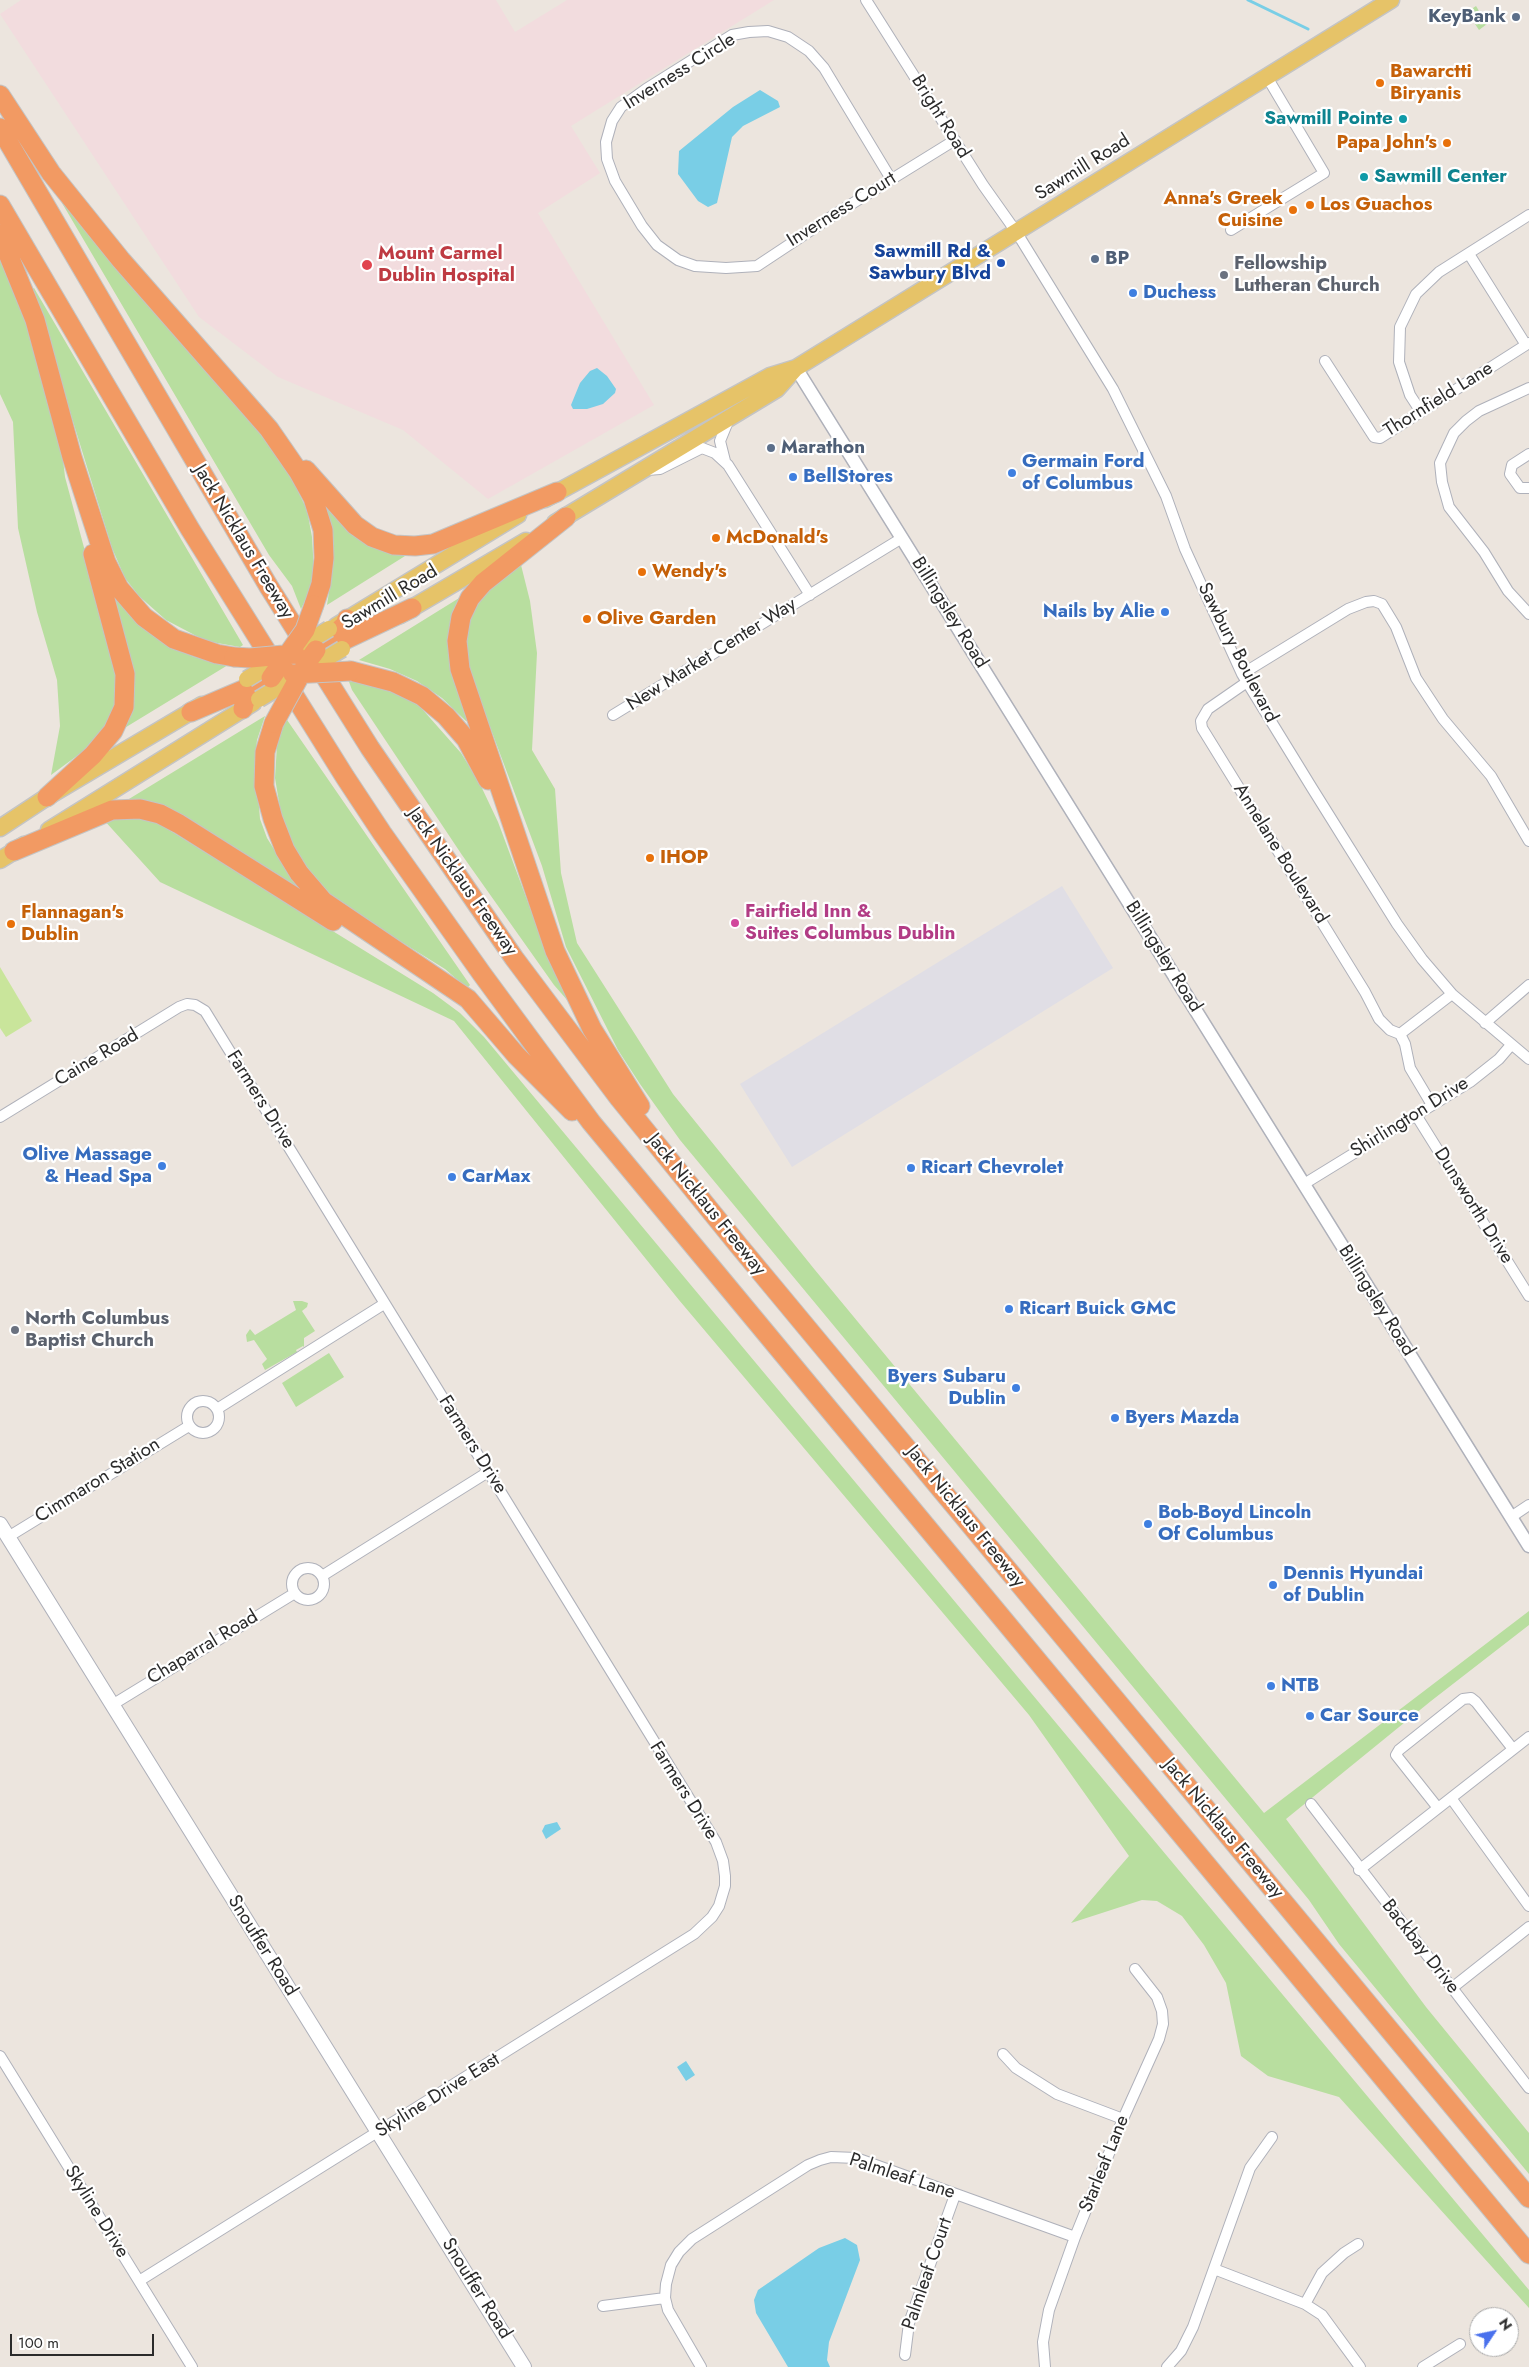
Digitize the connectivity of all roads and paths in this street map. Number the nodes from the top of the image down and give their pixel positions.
1 (866, 0) edge
2 (1391, 0) edge
3 (1267, 78) junction
4 (0, 95) edge
5 (0, 128) edge
6 (954, 140) junction
7 (892, 179) junction
8 (0, 205) edge
9 (1529, 215) edge
10 (1231, 230) dead end
11 (1017, 233) junction
12 (0, 234) edge
13 (1469, 254) junction
14 (726, 268) joint
15 (1528, 344) edge
16 (1325, 361) dead end
17 (796, 368) junction
18 (1529, 388) edge
19 (1421, 412) junction
20 (730, 417) junction
21 (269, 429) junction
22 (1529, 454) edge
23 (72, 457) junction
24 (725, 461) junction
25 (641, 471) junction
26 (1529, 488) edge
27 (557, 492) junction
28 (566, 517) junction
29 (902, 538) junction
30 (810, 595) junction
31 (412, 608) joint
32 (1529, 614) edge
33 (346, 619) joint
34 (336, 639) junction
35 (316, 650) junction
36 (289, 654) junction
37 (301, 674) junction
38 (271, 678) junction
39 (1245, 678) junction
40 (253, 689) junction
41 (243, 709) joint
42 (190, 712) joint
43 (613, 715) dead end
44 (47, 798) junction
45 (0, 828) edge
46 (1529, 841) edge
47 (7, 856) edge
48 (526, 868) junction
49 (426, 970) junction
50 (1529, 985) edge
51 (1452, 994) junction
52 (195, 1005) joint
53 (1486, 1023) junction
54 (1400, 1034) junction
55 (1511, 1045) junction
56 (1529, 1059) edge
57 (1432, 1105) junction
58 (1416, 1115) junction
59 (0, 1117) edge
60 (630, 1170) junction
61 (1304, 1184) junction
62 (739, 1246) junction
63 (1529, 1296) edge
64 (384, 1304) junction
65 (217, 1409) junction
66 (189, 1426) junction
67 (488, 1472) junction
68 (1529, 1505) edge
69 (1511, 1517) junction
70 (0, 1524) edge
71 (8, 1537) junction
72 (1529, 1546) edge
73 (322, 1576) junction
74 (295, 1593) junction
75 (112, 1705) junction
76 (1529, 1737) edge
77 (1513, 1749) junction
78 (1452, 1798) junction
79 (1311, 1804) dead end
80 (1438, 1808) junction
81 (1359, 1870) junction
82 (722, 1896) joint
83 (1529, 1906) edge
84 (1529, 1927) edge
85 (1135, 1969) dead end
86 (1452, 1988) junction
87 (1003, 2054) dead end
88 (0, 2056) edge
89 (1529, 2088) edge
90 (1123, 2119) junction
91 (378, 2133) junction
92 (1272, 2137) dead end
93 (955, 2195) junction
94 (1529, 2198) edge
95 (1075, 2237) junction
96 (1358, 2244) dead end
97 (1529, 2254) edge
98 (1214, 2269) junction
99 (139, 2281) junction
100 (665, 2298) junction
101 (1305, 2304) junction
102 (604, 2306) dead end
103 (1460, 2344) dead end
104 (904, 2355) dead end
105 (192, 2367) edge
106 (524, 2367) edge
107 (701, 2367) edge
108 (1044, 2367) edge
109 (1167, 2367) edge
110 (1360, 2367) edge
111 (1424, 2367) edge

1 - 6 street, Bright Road
2 - 3 main road, Sawmill Road
3 - 10 street
3 - 11 main road, Sawmill Road
4 - 21 highway
5 - 62 highway, Jack Nicklaus Freeway
6 - 7 street, Inverness Court
6 - 11 street, Bright Road
7 - 14 street, Inverness Court
7 - 14 street, Inverness Circle
8 - 60 highway, Jack Nicklaus Freeway
9 - 13 street
11 - 17 main road, Sawmill Road
11 - 39 street, Sawbury Boulevard
12 - 23 highway
13 - 15 street
13 - 19 street
15 - 19 street, Thornfield Lane
16 - 19 street, Thornfield Lane
17 - 20 main road, Sawmill Road
17 - 27 main road, Sawmill Road
17 - 29 street, Billingsley Road
18 - 32 street
20 - 24 street, New Market Center Way
20 - 25 main road, Sawmill Road
21 - 27 highway
21 - 36 highway, bridge
22 - 26 street
23 - 36 highway, bridge
23 - 44 highway
24 - 25 street, New Market Center Way
24 - 30 street, New Market Center Way
25 - 28 main road, Sawmill Road
27 - 33 main road, Sawmill Road
28 - 31 main road, Sawmill Road
28 - 48 highway
29 - 30 street, New Market Center Way
29 - 61 street, Billingsley Road
30 - 43 street, New Market Center Way
31 - 34 highway
33 - 34 highway
34 - 35 highway
34 - 36 main road, Sawmill Road, bridge
34 - 37 main road, Sawmill Road, bridge
35 - 36 highway, bridge
35 - 37 highway, bridge
36 - 38 highway, bridge
36 - 40 main road, Sawmill Road, bridge
37 - 38 highway, bridge
37 - 40 main road, Sawmill Road, bridge
37 - 48 highway, bridge
37 - 49 highway, bridge
38 - 40 highway
39 - 46 street, Annelane Boulevard
39 - 51 street, Sawbury Boulevard
39 - 54 street, Annelane Boulevard
40 - 41 highway
40 - 42 highway
41 - 47 main road
42 - 44 main road
44 - 45 main road
47 - 49 highway
48 - 62 highway
49 - 60 highway
50 - 53 street
51 - 53 street, Sawbury Boulevard
51 - 54 street
52 - 59 street, Caine Road
52 - 64 street, Farmers Drive
53 - 55 street, Sawbury Boulevard
54 - 57 street
55 - 56 street, Sawbury Boulevard
55 - 57 street, Shirlington Drive
57 - 58 street, Shirlington Drive
58 - 61 street, Shirlington Drive
58 - 63 street, Dunsworth Drive
60 - 97 highway, Jack Nicklaus Freeway
61 - 69 street, Billingsley Road
62 - 94 highway, Jack Nicklaus Freeway
64 - 65 street
64 - 67 street, Farmers Drive
65 - 66 street
65 - 66 street
66 - 71 street, Cimmaron Station
67 - 73 street
67 - 82 street, Farmers Drive
68 - 69 street
69 - 72 street, Billingsley Road
70 - 71 main road, Snouffer Road
71 - 75 main road, Snouffer Road
73 - 74 street
73 - 74 street
74 - 75 street, Chaparral Road
75 - 91 main road, Snouffer Road
76 - 77 street
77 - 78 street
77 - 80 street
78 - 80 street
78 - 83 street
79 - 81 street, Backbay Drive
80 - 81 street
81 - 86 street, Backbay Drive
82 - 91 street, Skyline Drive East
84 - 86 street
85 - 90 street, Starleaf Lane
86 - 89 street, Backbay Drive
87 - 90 street
88 - 99 street, Skyline Drive
90 - 95 street, Starleaf Lane
91 - 99 street, Skyline Drive East
91 - 106 main road, Snouffer Road
92 - 98 street
93 - 95 street, Palmleaf Lane
93 - 100 street, Palmleaf Lane
93 - 104 street, Palmleaf Court
95 - 108 street, Starleaf Lane
96 - 101 street
98 - 101 street
98 - 109 street
99 - 105 street, Skyline Drive
100 - 102 street
100 - 107 street
101 - 110 street
103 - 111 street

